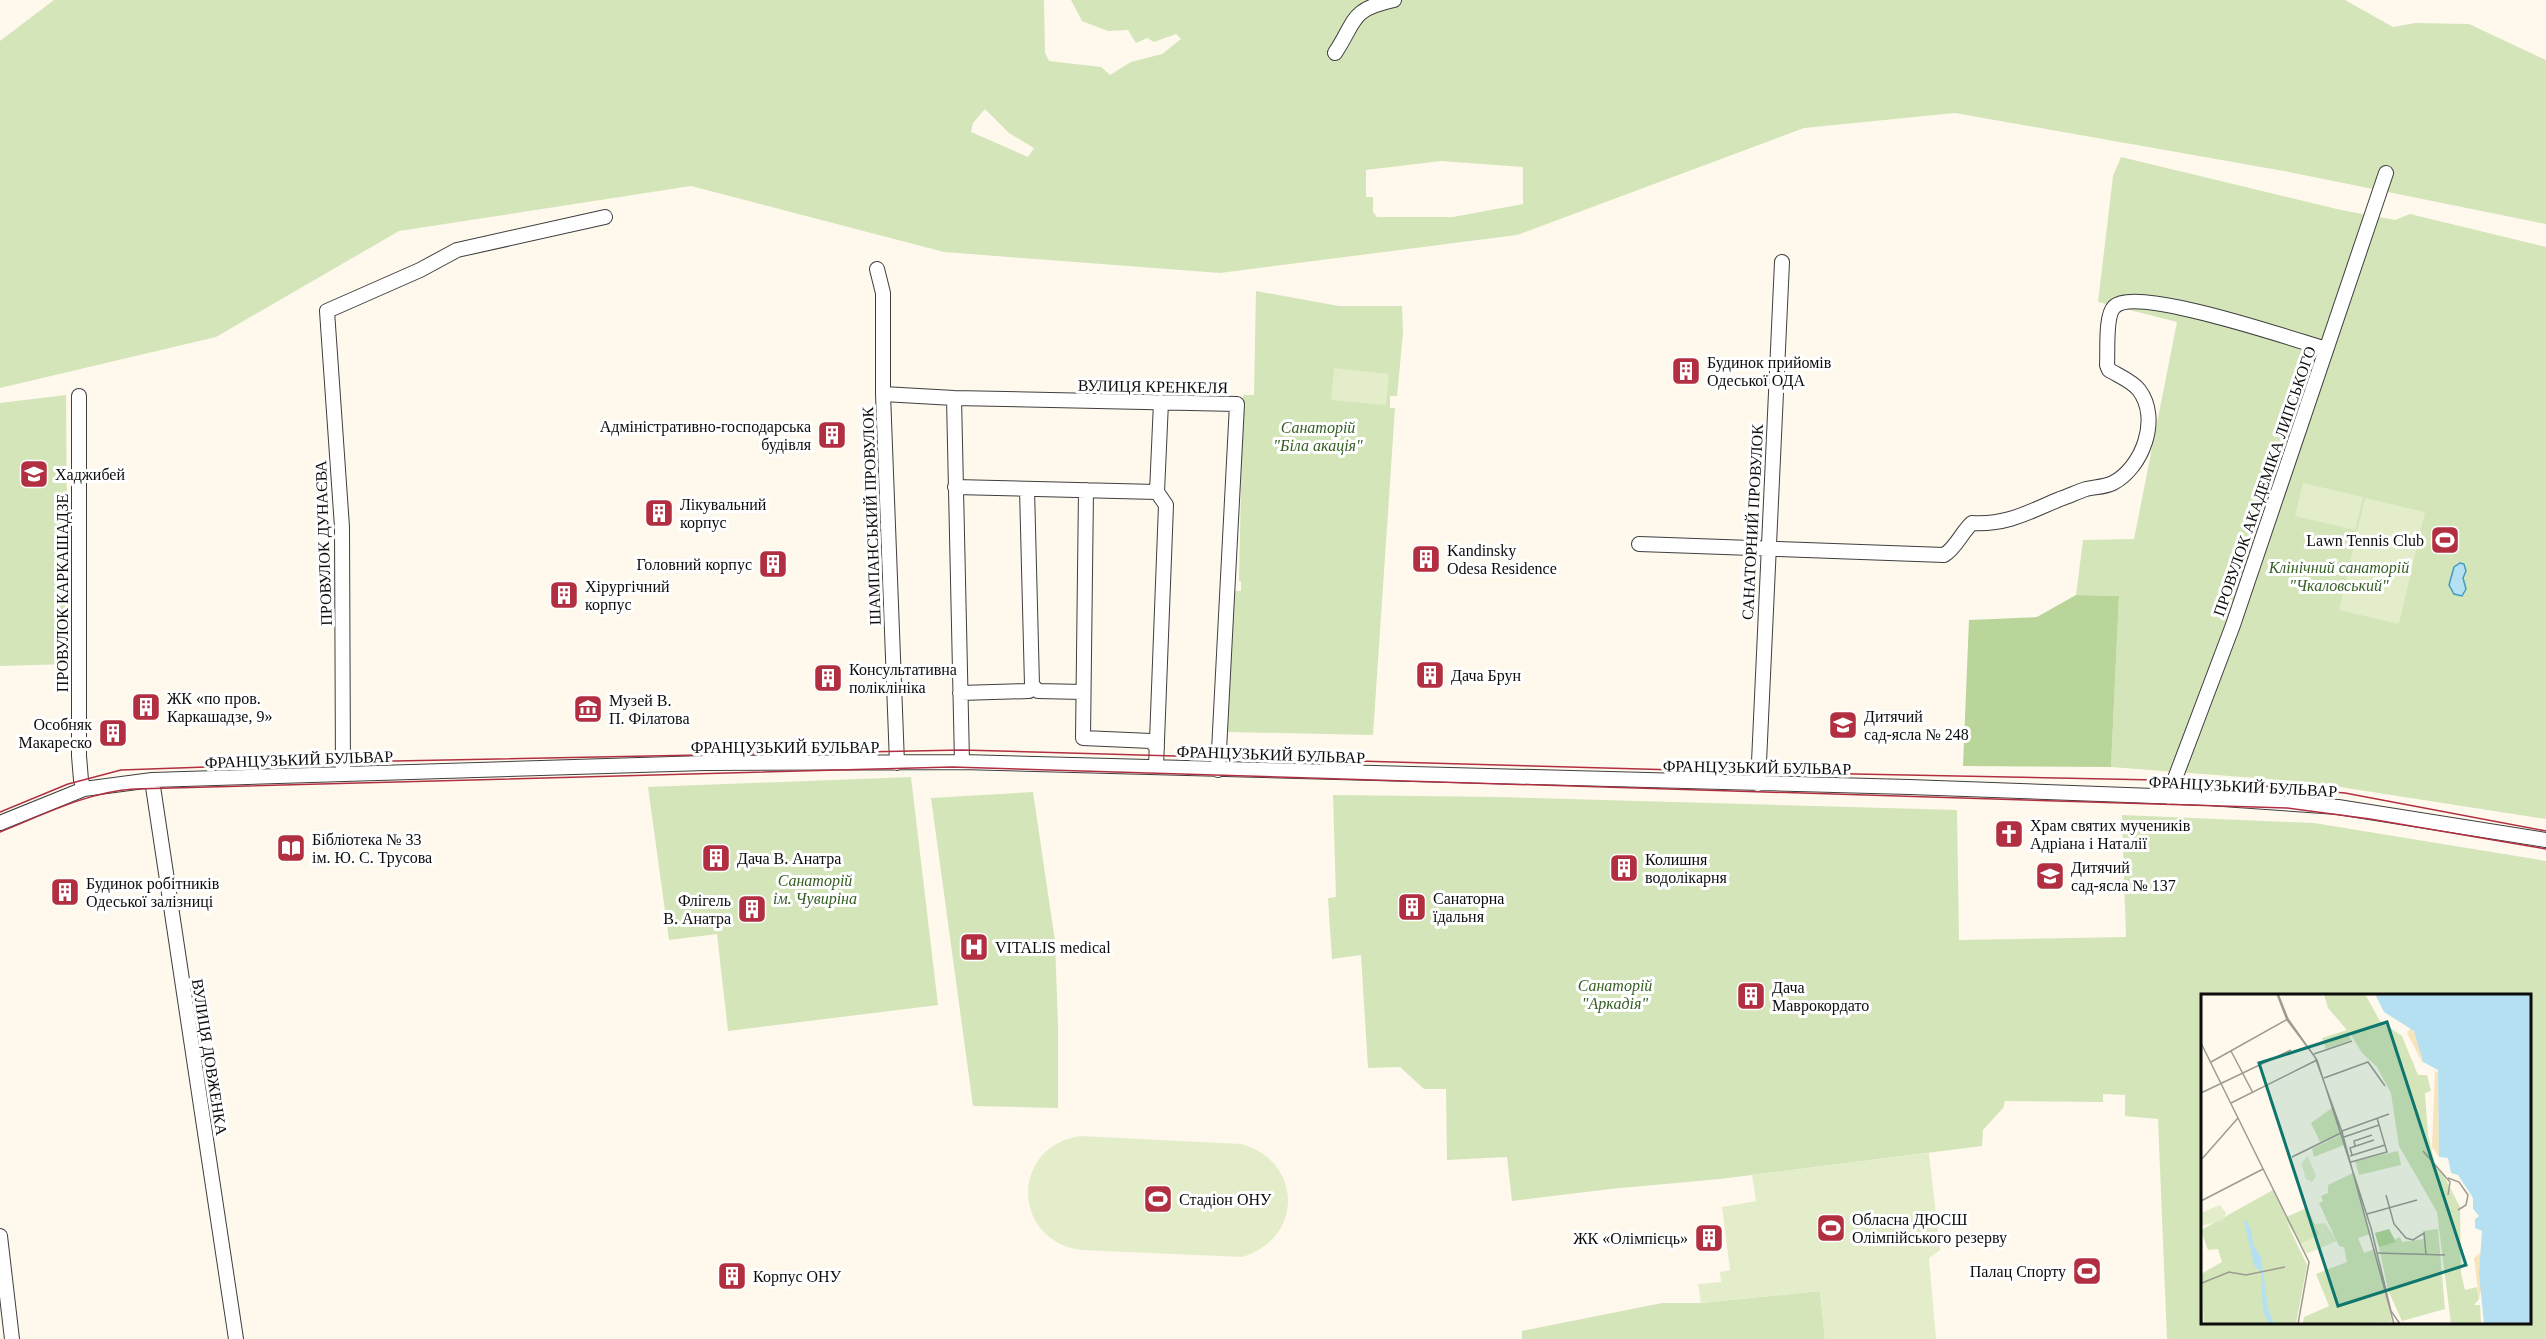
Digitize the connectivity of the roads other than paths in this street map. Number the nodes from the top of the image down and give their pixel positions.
1 (1394, 0) edge
2 (1335, 53) dead end
3 (2386, 173) dead end
4 (604, 218) dead end
5 (1782, 262) dead end
6 (877, 269) dead end
7 (2326, 350) junction
8 (883, 394) junction
9 (79, 396) dead end
10 (954, 398) junction
11 (1161, 402) junction
12 (955, 487) junction
13 (1027, 489) junction
14 (1086, 490) junction
15 (1157, 492) junction
16 (1639, 544) dead end
17 (1768, 548) junction
18 (1034, 688) junction
19 (1083, 692) junction
20 (960, 693) junction
21 (1157, 748) junction
22 (962, 762) junction
23 (897, 763) junction
24 (1156, 767) junction
25 (1218, 770) junction
26 (344, 774) junction
27 (152, 780) junction
28 (1758, 784) junction
29 (84, 789) junction
30 (2168, 797) junction
31 (0, 823) edge
32 (2546, 840) edge
33 (0, 1236) edge
34 (12, 1339) edge
35 (236, 1339) edge

1 - 2 street
3 - 7 street, ПРОВУЛОК АКАДЕМІКА ЛИПСЬКОГО
4 - 26 street, ПРОВУЛОК ДУНАЄВА
5 - 17 street, САНАТОРНИЙ ПРОВУЛОК
6 - 8 street, ШАМПАНСЬКИЙ ПРОВУЛОК
7 - 17 street
7 - 30 street, ПРОВУЛОК АКАДЕМІКА ЛИПСЬКОГО
8 - 10 street, ВУЛИЦЯ КРЕНКЕЛЯ
8 - 23 street, ШАМПАНСЬКИЙ ПРОВУЛОК
9 - 29 street, ПРОВУЛОК КАРКАШАДЗЕ
10 - 11 street, ВУЛИЦЯ КРЕНКЕЛЯ
10 - 12 street
11 - 15 street
11 - 25 street, ВУЛИЦЯ КРЕНКЕЛЯ
12 - 13 street
12 - 20 street
13 - 14 street
13 - 18 street
14 - 15 street
14 - 19 street
15 - 21 street
16 - 17 street
17 - 28 street, САНАТОРНИЙ ПРОВУЛОК
18 - 19 street
18 - 20 street
19 - 21 street
20 - 22 street
21 - 24 street
22 - 23 street, ФРАНЦУЗЬКИЙ БУЛЬВАР
22 - 24 street, ФРАНЦУЗЬКИЙ БУЛЬВАР
23 - 26 street, ФРАНЦУЗЬКИЙ БУЛЬВАР
24 - 25 street, ФРАНЦУЗЬКИЙ БУЛЬВАР
25 - 28 street, ФРАНЦУЗЬКИЙ БУЛЬВАР
26 - 27 street, ФРАНЦУЗЬКИЙ БУЛЬВАР
27 - 29 street, ФРАНЦУЗЬКИЙ БУЛЬВАР
27 - 35 street, ВУЛИЦЯ ДОВЖЕНКА
28 - 30 street, ФРАНЦУЗЬКИЙ БУЛЬВАР
29 - 31 street, ФРАНЦУЗЬКИЙ БУЛЬВАР
30 - 32 street, ФРАНЦУЗЬКИЙ БУЛЬВАР
33 - 34 street

